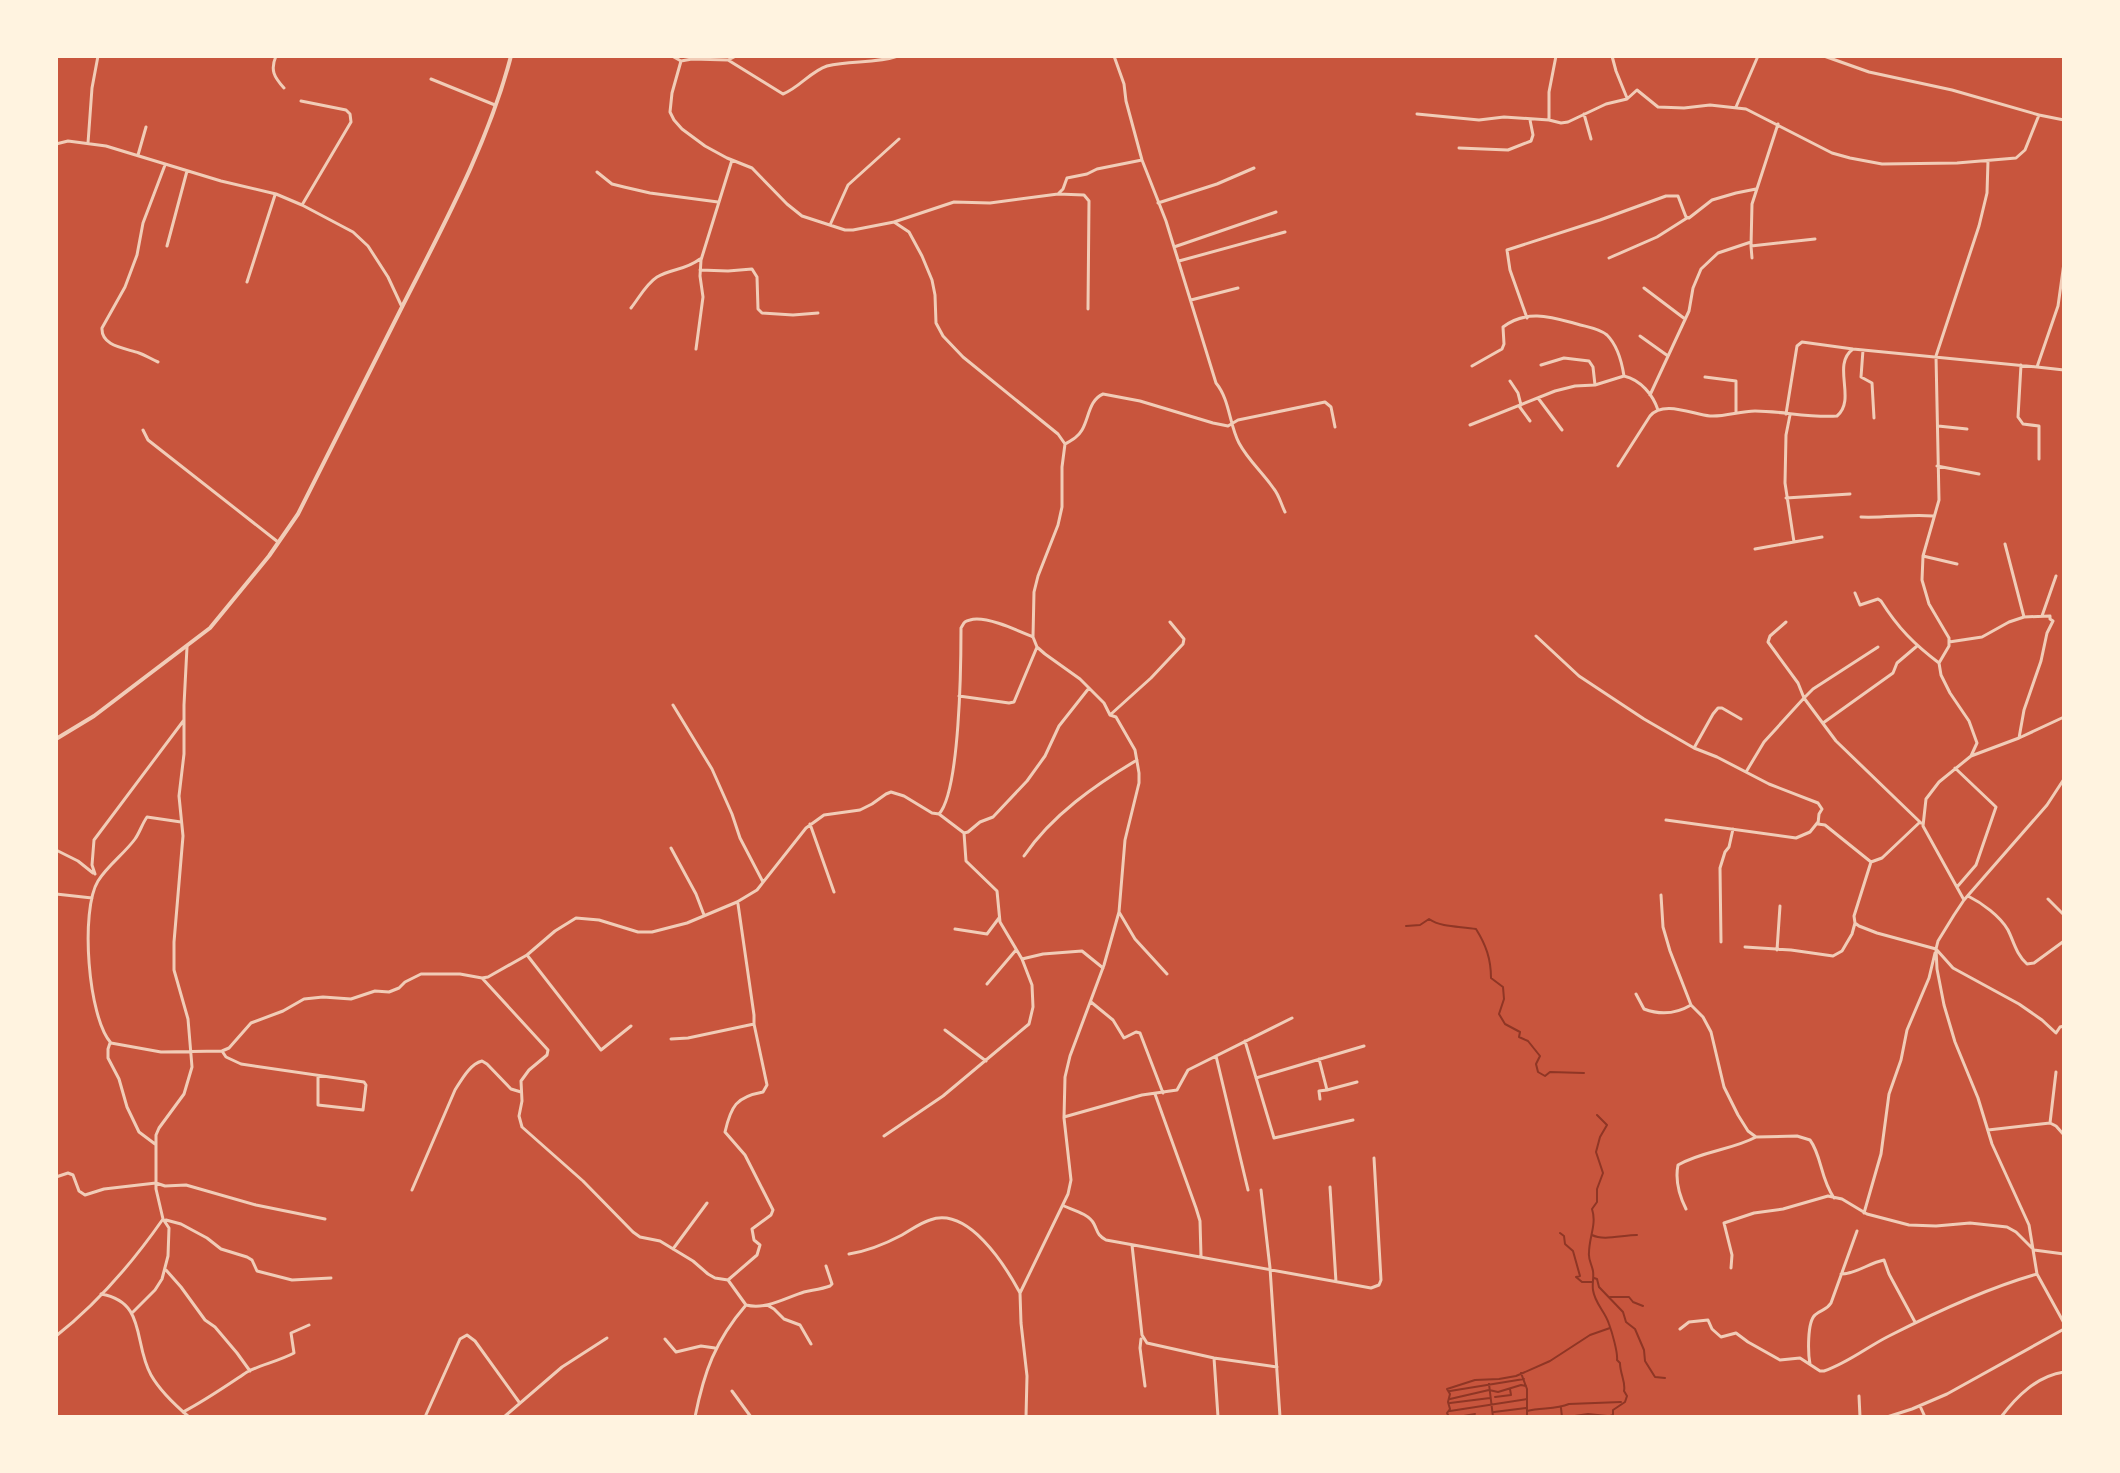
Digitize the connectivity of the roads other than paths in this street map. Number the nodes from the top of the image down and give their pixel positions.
1 (98, 56) edge
2 (276, 56) edge
3 (511, 56) edge
4 (672, 56) edge
5 (736, 56) edge
6 (898, 56) edge
7 (1114, 56) edge
8 (1556, 56) edge
9 (1612, 56) edge
10 (1758, 56) edge
11 (1824, 56) edge
12 (728, 60) junction
13 (681, 61) junction
14 (431, 79) dead end
15 (284, 88) dead end
16 (1627, 99) junction
17 (301, 101) dead end
18 (495, 105) junction
19 (1735, 109) junction
20 (1417, 114) dead end
21 (1584, 114) junction
22 (2039, 115) junction
23 (1530, 120) junction
24 (1549, 120) junction
25 (2064, 120) edge
26 (1778, 124) junction
27 (146, 127) dead end
28 (899, 139) dead end
29 (1591, 139) dead end
30 (57, 143) edge
31 (88, 143) junction
32 (1459, 148) dead end
33 (138, 155) junction
34 (732, 160) junction
35 (1142, 160) junction
36 (1988, 161) junction
37 (165, 165) junction
38 (1254, 168) dead end
39 (187, 171) junction
40 (597, 172) dead end
41 (1756, 189) junction
42 (276, 194) junction
43 (1058, 194) junction
44 (718, 202) junction
45 (1158, 203) junction
46 (302, 205) junction
47 (1276, 212) dead end
48 (1687, 218) junction
49 (894, 222) junction
50 (830, 225) junction
51 (1285, 232) dead end
52 (1815, 239) dead end
53 (1751, 244) junction
54 (167, 246) dead end
55 (1174, 247) junction
56 (702, 258) junction
57 (1609, 258) dead end
58 (1752, 258) dead end
59 (1179, 261) junction
60 (2064, 266) edge
61 (700, 270) junction
62 (247, 282) dead end
63 (1238, 288) dead end
64 (1644, 288) dead end
65 (1191, 300) junction
66 (402, 307) junction
67 (631, 308) dead end
68 (1088, 309) dead end
69 (818, 313) dead end
70 (1527, 318) junction
71 (1685, 319) junction
72 (1640, 336) dead end
73 (696, 349) dead end
74 (1853, 349) junction
75 (1863, 350) junction
76 (1668, 356) junction
77 (1936, 356) junction
78 (158, 362) dead end
79 (1541, 365) dead end
80 (2021, 365) junction
81 (1472, 366) dead end
82 (2037, 367) junction
83 (2064, 370) edge
84 (1624, 376) junction
85 (1705, 377) dead end
86 (1510, 381) dead end
87 (1595, 385) junction
88 (1650, 395) junction
89 (1538, 398) junction
90 (1520, 405) junction
91 (1658, 410) junction
92 (1736, 413) junction
93 (1788, 414) junction
94 (1874, 418) dead end
95 (1530, 421) dead end
96 (1232, 424) junction
97 (1470, 425) dead end
98 (1938, 426) junction
99 (1335, 427) dead end
100 (1967, 429) dead end
101 (143, 430) dead end
102 (1562, 430) dead end
103 (1065, 444) junction
104 (2039, 459) dead end
105 (1618, 466) dead end
106 (1937, 466) junction
107 (1979, 474) dead end
108 (1850, 494) dead end
109 (1786, 498) junction
110 (1285, 512) dead end
111 (1935, 516) junction
112 (1861, 517) dead end
113 (1822, 537) dead end
114 (278, 542) junction
115 (1794, 542) junction
116 (2005, 544) dead end
117 (1755, 549) dead end
118 (1923, 556) junction
119 (1957, 564) dead end
120 (2056, 576) dead end
121 (1855, 593) dead end
122 (2042, 616) junction
123 (2024, 617) junction
124 (1170, 622) dead end
125 (1786, 622) dead end
126 (1536, 636) dead end
127 (1033, 637) junction
128 (1949, 642) junction
129 (1917, 646) junction
130 (187, 647) junction
131 (1037, 647) junction
132 (1878, 647) dead end
133 (1939, 663) junction
134 (1089, 687) junction
135 (959, 696) junction
136 (1804, 698) junction
137 (673, 705) dead end
138 (1110, 715) junction
139 (2064, 717) edge
140 (1741, 719) dead end
141 (184, 720) junction
142 (1823, 723) junction
143 (2019, 738) junction
144 (56, 739) edge
145 (1694, 748) junction
146 (1971, 756) junction
147 (1137, 760) junction
148 (1955, 768) junction
149 (1746, 772) junction
150 (2064, 779) edge
151 (939, 814) junction
152 (1666, 820) dead end
153 (181, 822) junction
154 (810, 824) junction
155 (1818, 824) junction
156 (1922, 824) junction
157 (1733, 829) junction
158 (964, 833) junction
159 (671, 848) dead end
160 (56, 850) edge
161 (1024, 856) dead end
162 (1871, 862) junction
163 (95, 874) junction
164 (100, 878) junction
165 (763, 882) junction
166 (1957, 887) junction
167 (834, 892) dead end
168 (56, 894) edge
169 (1661, 895) dead end
170 (92, 898) junction
171 (1966, 898) junction
172 (2048, 899) dead end
173 (737, 902) junction
174 (1780, 906) dead end
175 (1119, 912) junction
176 (704, 915) junction
177 (2064, 915) edge
178 (999, 918) junction
179 (1855, 923) junction
180 (955, 929) dead end
181 (2064, 941) edge
182 (1721, 942) dead end
183 (1745, 947) dead end
184 (1936, 949) junction
185 (1016, 950) junction
186 (1777, 950) junction
187 (527, 955) junction
188 (1022, 959) junction
189 (1103, 968) junction
190 (1167, 974) dead end
191 (482, 978) junction
192 (987, 984) dead end
193 (1636, 994) dead end
194 (1091, 1002) junction
195 (1691, 1005) junction
196 (1292, 1018) dead end
197 (754, 1024) junction
198 (631, 1026) dead end
199 (2064, 1026) edge
200 (945, 1030) dead end
201 (671, 1039) dead end
202 (1245, 1041) junction
203 (111, 1043) junction
204 (1364, 1046) dead end
205 (222, 1051) junction
206 (192, 1052) junction
207 (1216, 1056) junction
208 (1319, 1059) junction
209 (986, 1061) junction
210 (2056, 1072) dead end
211 (318, 1076) junction
212 (1256, 1078) junction
213 (1357, 1082) dead end
214 (1327, 1090) junction
215 (1321, 1091) junction
216 (521, 1092) junction
217 (1163, 1093) junction
218 (1155, 1094) junction
219 (1315, 1094) dead end
220 (1320, 1099) dead end
221 (1064, 1117) junction
222 (1353, 1120) dead end
223 (2050, 1123) junction
224 (1988, 1130) junction
225 (2064, 1135) edge
226 (884, 1136) dead end
227 (1756, 1137) junction
228 (155, 1144) junction
229 (1374, 1158) dead end
230 (56, 1177) edge
231 (156, 1183) junction
232 (1330, 1187) dead end
233 (412, 1190) dead end
234 (1248, 1190) dead end
235 (1261, 1190) dead end
236 (1834, 1198) junction
237 (707, 1203) dead end
238 (1064, 1206) junction
239 (1686, 1209) dead end
240 (1864, 1213) junction
241 (163, 1219) junction
242 (325, 1219) dead end
243 (1857, 1231) dead end
244 (1132, 1245) junction
245 (673, 1249) junction
246 (2034, 1250) junction
247 (849, 1254) dead end
248 (2064, 1254) edge
249 (1201, 1256) junction
250 (826, 1266) dead end
251 (1270, 1268) junction
252 (1731, 1268) dead end
253 (166, 1270) junction
254 (1841, 1274) junction
255 (2037, 1274) junction
256 (331, 1278) dead end
257 (728, 1280) junction
258 (1336, 1282) junction
259 (1020, 1293) junction
260 (101, 1294) junction
261 (746, 1305) junction
262 (767, 1305) junction
263 (132, 1313) junction
264 (1919, 1322) junction
265 (2064, 1323) edge
266 (309, 1325) dead end
267 (1680, 1329) dead end
268 (2064, 1329) edge
269 (1142, 1335) junction
270 (56, 1336) edge
271 (607, 1338) dead end
272 (665, 1339) dead end
273 (811, 1344) dead end
274 (715, 1348) junction
275 (1214, 1358) junction
276 (1810, 1365) junction
277 (1277, 1367) junction
278 (250, 1371) junction
279 (2064, 1372) edge
280 (1145, 1386) dead end
281 (732, 1391) dead end
282 (1859, 1396) dead end
283 (519, 1402) junction
284 (1920, 1406) junction
285 (183, 1412) junction
286 (189, 1417) edge
287 (425, 1417) edge
288 (504, 1417) edge
289 (695, 1417) edge
290 (751, 1417) edge
291 (1026, 1417) edge
292 (1218, 1417) edge
293 (1280, 1417) edge
294 (1860, 1417) edge
295 (1887, 1417) edge
296 (1925, 1417) edge
297 (2001, 1417) edge

1 - 31 street
2 - 15 street
3 - 18 street
4 - 13 street
5 - 12 street
6 - 12 street
7 - 35 street
8 - 24 street
9 - 16 street
10 - 19 street
11 - 22 street
12 - 13 street
13 - 34 street
14 - 18 street
16 - 19 street
16 - 21 street
17 - 46 street
18 - 66 street
19 - 26 street
20 - 23 street
21 - 24 street
21 - 29 street
22 - 25 street
22 - 36 street
23 - 24 street
23 - 32 street
26 - 36 street
26 - 41 street
27 - 33 street
28 - 50 street
30 - 31 street
31 - 33 street
33 - 37 street
34 - 44 street
34 - 50 street
35 - 43 street
35 - 45 street
36 - 77 street
37 - 39 street
37 - 78 street
38 - 45 street
39 - 42 street
39 - 54 street
40 - 44 street
41 - 48 street
41 - 53 street
42 - 46 street
42 - 62 street
43 - 49 street
43 - 68 street
44 - 56 street
45 - 55 street
46 - 66 street
47 - 55 street
48 - 57 street
48 - 70 street
49 - 50 street
49 - 103 street
51 - 59 street
52 - 53 street
53 - 58 street
53 - 71 street
55 - 59 street
56 - 61 street
56 - 67 street
59 - 65 street
60 - 82 street
61 - 69 street
61 - 73 street
63 - 65 street
64 - 71 street
65 - 96 street
66 - 114 street
70 - 81 street
70 - 84 street
71 - 76 street
72 - 76 street
74 - 75 street
74 - 93 street
74 - 93 street
75 - 77 street
75 - 94 street
76 - 88 street
77 - 80 street
77 - 98 street
79 - 87 street
80 - 82 street
80 - 104 street
82 - 83 street
84 - 87 street
84 - 88 street
85 - 92 street
86 - 90 street
87 - 89 street
88 - 91 street
89 - 90 street
89 - 102 street
90 - 95 street
90 - 97 street
91 - 92 street
91 - 105 street
92 - 93 street
93 - 109 street
96 - 99 street
96 - 103 street
96 - 110 street
98 - 100 street
98 - 106 street
101 - 114 street
103 - 127 street
106 - 107 street
106 - 111 street
108 - 109 street
109 - 115 street
111 - 112 street
111 - 118 street
113 - 115 street
114 - 130 street
115 - 117 street
116 - 123 street
118 - 119 street
118 - 128 street
120 - 122 street
121 - 129 street
122 - 123 street
122 - 143 street
123 - 128 street
124 - 138 street
125 - 136 street
126 - 145 street
127 - 131 street
127 - 135 street
128 - 133 street
129 - 133 street
129 - 142 street
130 - 141 street
130 - 144 street
131 - 134 street
131 - 135 street
132 - 136 street
133 - 146 street
134 - 138 street
134 - 158 street
135 - 151 street
136 - 142 street
136 - 149 street
137 - 165 street
138 - 147 street
139 - 143 street
140 - 145 street
141 - 153 street
141 - 163 street
142 - 156 street
143 - 146 street
145 - 149 street
146 - 148 street
147 - 161 street
147 - 175 street
148 - 156 street
148 - 166 street
149 - 155 street
150 - 171 street
151 - 154 street
151 - 158 street
152 - 157 street
153 - 164 street
153 - 206 street
154 - 165 street
154 - 167 street
155 - 157 street
155 - 162 street
156 - 162 street
156 - 166 street
157 - 182 street
158 - 178 street
159 - 176 street
160 - 163 street
162 - 179 street
163 - 164 street
164 - 170 street
165 - 173 street
166 - 171 street
168 - 170 street
169 - 195 street
170 - 203 street
171 - 181 street
171 - 184 street
172 - 177 street
173 - 176 street
173 - 197 street
174 - 186 street
175 - 189 street
175 - 190 street
176 - 187 street
178 - 180 street
178 - 185 street
179 - 184 street
179 - 186 street
183 - 186 street
184 - 199 street
184 - 224 street
184 - 240 street
185 - 188 street
185 - 192 street
187 - 191 street
187 - 198 street
188 - 189 street
188 - 209 street
189 - 194 street
191 - 205 street
191 - 216 street
193 - 195 street
194 - 217 street
194 - 221 street
195 - 227 street
196 - 202 street
197 - 201 street
197 - 257 street
200 - 209 street
202 - 207 street
202 - 212 street
203 - 206 street
203 - 228 street
204 - 208 street
205 - 206 street
205 - 211 street
206 - 228 street
207 - 217 street
207 - 234 street
208 - 212 street
208 - 214 street
209 - 226 street
210 - 223 street
211 - 211 street
212 - 222 street
213 - 214 street
214 - 215 street
215 - 219 street
215 - 220 street
216 - 233 street
216 - 245 street
217 - 218 street
218 - 221 street
218 - 249 street
221 - 238 street
223 - 224 street
223 - 225 street
224 - 246 street
227 - 236 street
227 - 239 street
228 - 231 street
229 - 258 street
230 - 231 street
231 - 241 street
231 - 242 street
232 - 258 street
235 - 251 street
236 - 240 street
236 - 252 street
237 - 245 street
238 - 244 street
238 - 259 street
240 - 246 street
241 - 253 street
241 - 256 street
241 - 260 street
243 - 254 street
244 - 249 street
244 - 269 street
245 - 257 street
246 - 248 street
246 - 255 street
247 - 259 street
249 - 251 street
250 - 262 street
251 - 258 street
251 - 277 street
253 - 263 street
253 - 278 street
254 - 264 street
254 - 276 street
255 - 264 street
255 - 265 street
257 - 261 street
259 - 291 street
260 - 263 street
260 - 270 street
261 - 262 street
261 - 274 street
262 - 273 street
263 - 285 street
264 - 276 street
266 - 278 street
267 - 276 street
268 - 284 street
269 - 275 street
269 - 280 street
271 - 283 street
272 - 274 street
274 - 289 street
275 - 277 street
275 - 292 street
277 - 293 street
278 - 285 street
279 - 297 street
281 - 290 street
282 - 294 street
283 - 287 street
283 - 288 street
284 - 295 street
284 - 296 street
285 - 286 street

